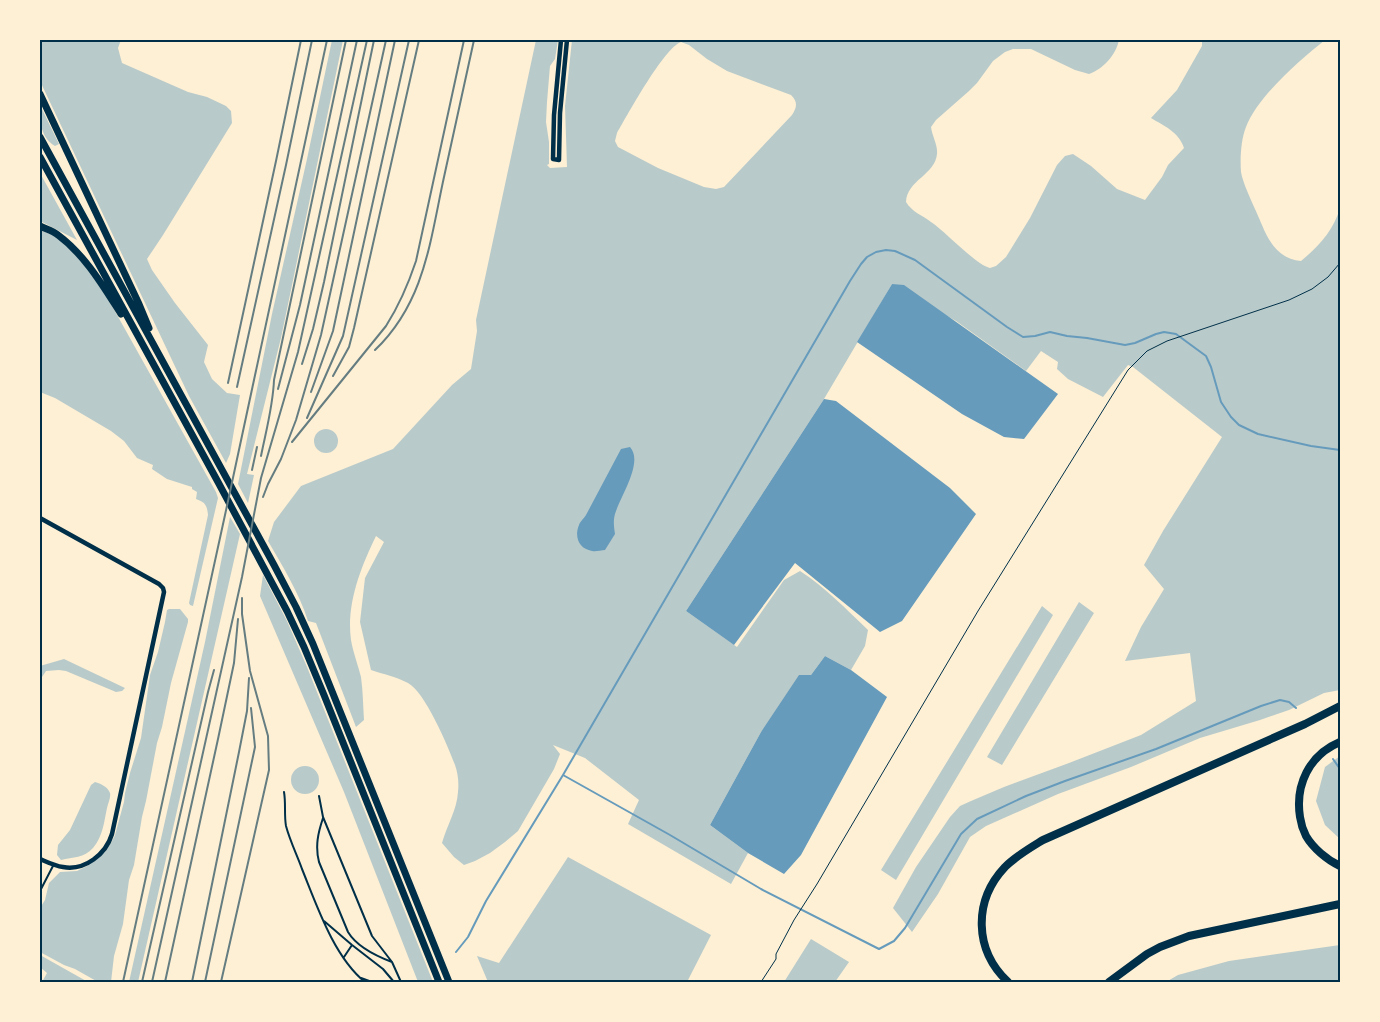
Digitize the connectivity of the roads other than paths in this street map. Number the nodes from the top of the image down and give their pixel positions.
1 (562, 40) edge
2 (567, 40) edge
3 (40, 94) edge
4 (40, 137) edge
5 (40, 157) edge
6 (40, 226) edge
7 (163, 361) junction
8 (154, 366) junction
9 (40, 518) edge
10 (1340, 706) edge
11 (1340, 742) edge
12 (284, 792) dead end
13 (319, 796) dead end
14 (323, 817) junction
15 (40, 859) edge
16 (54, 864) junction
17 (1340, 866) edge
18 (40, 891) edge
19 (1340, 904) edge
20 (322, 920) junction
21 (352, 945) junction
22 (344, 957) junction
23 (392, 962) junction
24 (359, 978) junction
25 (365, 982) edge
26 (372, 982) edge
27 (394, 982) edge
28 (400, 982) edge
29 (438, 982) edge
30 (449, 982) edge
31 (1008, 982) edge
32 (1109, 982) edge

1 - 2 street
3 - 7 highway
4 - 7 highway
5 - 8 highway
6 - 8 highway
7 - 30 highway
8 - 29 highway
9 - 16 street
10 - 31 highway
11 - 17 highway
12 - 20 lane
13 - 14 lane
14 - 23 lane
14 - 23 lane
15 - 16 street
16 - 18 lane
19 - 32 highway
20 - 21 lane
20 - 22 lane
21 - 22 lane
21 - 27 lane
22 - 24 lane
23 - 28 lane
24 - 25 lane
24 - 26 lane

